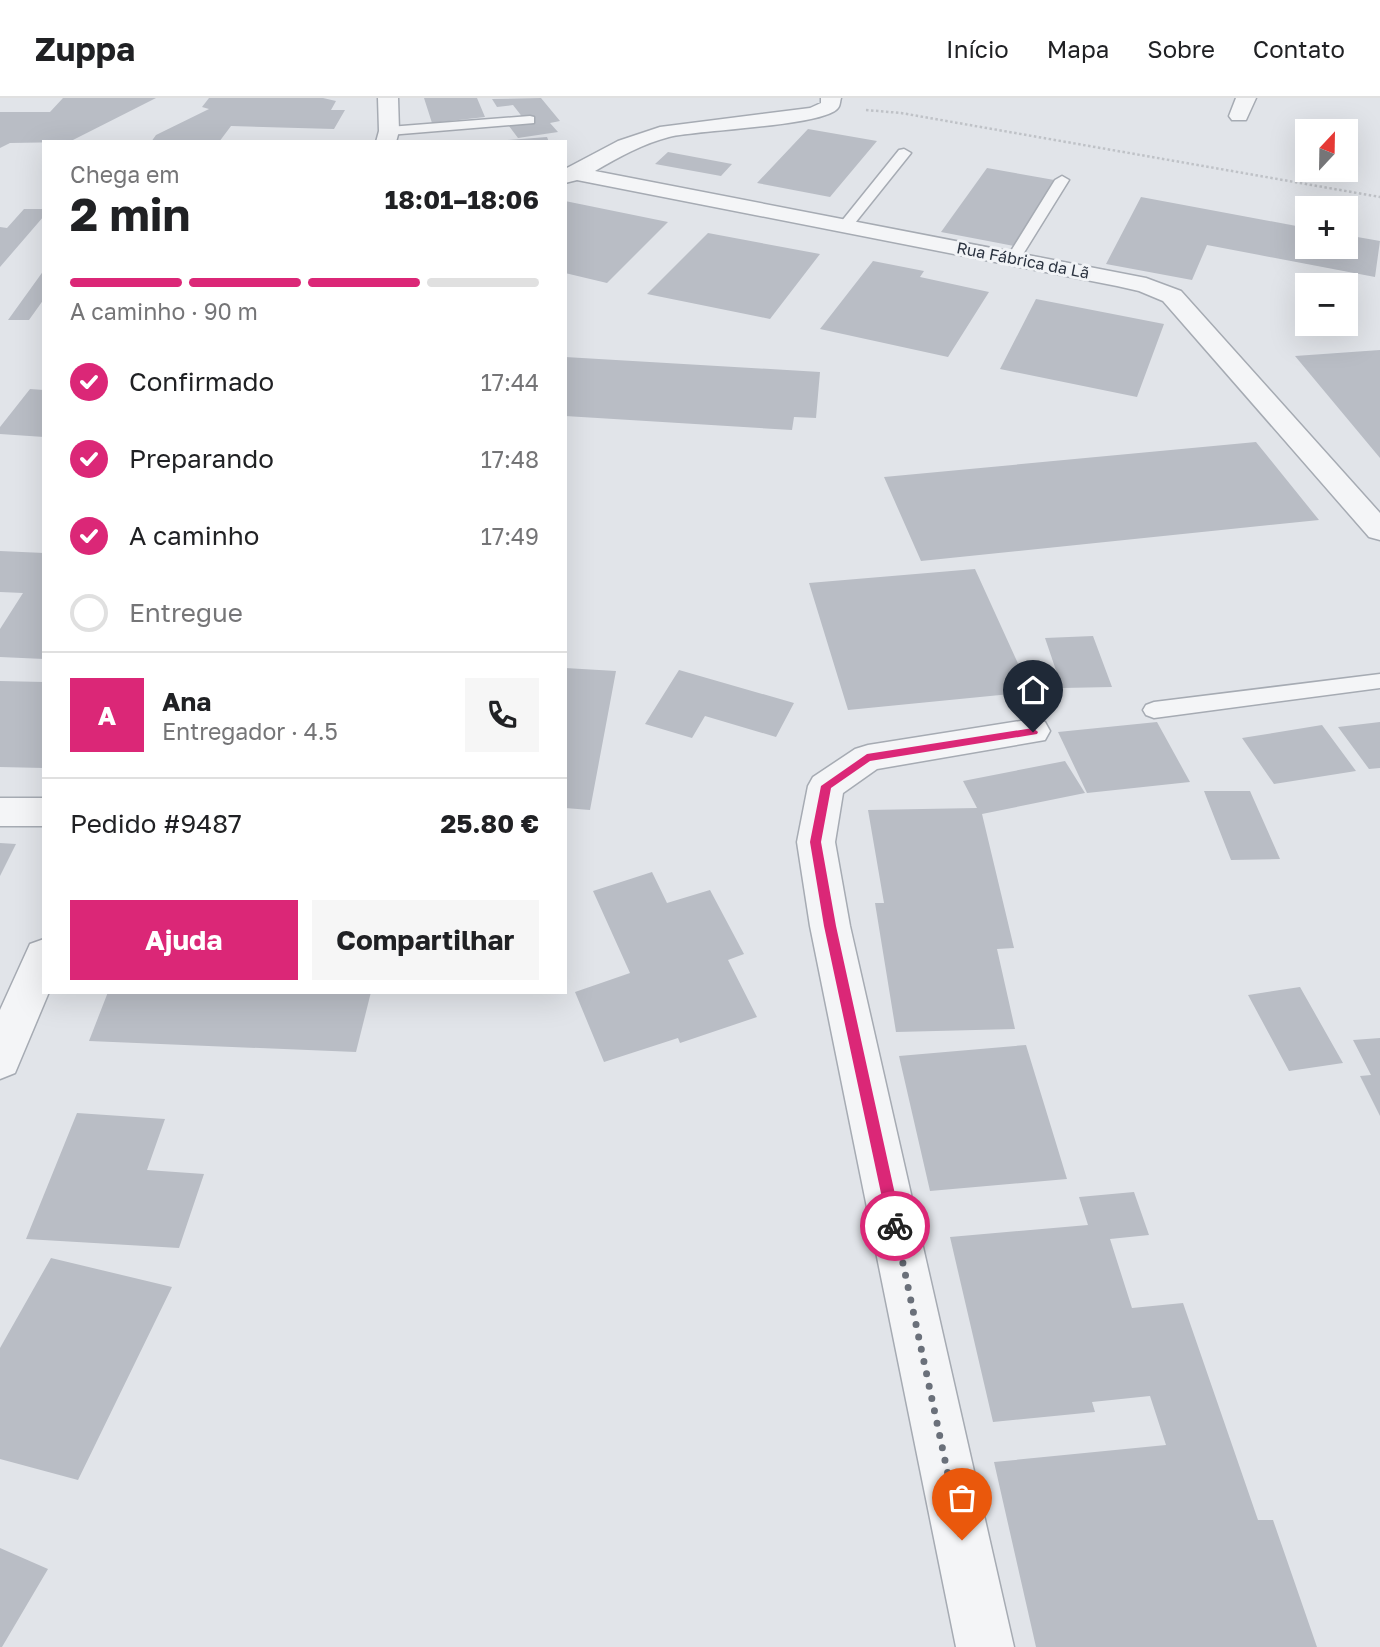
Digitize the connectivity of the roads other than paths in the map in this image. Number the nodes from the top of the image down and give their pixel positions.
1 (388, 98) edge
2 (831, 102) edge
3 (530, 120) dead end
4 (388, 136) edge
5 (904, 153) dead end
6 (570, 175) edge
7 (1062, 180) dead end
8 (846, 225) junction
9 (1013, 259) junction
10 (1380, 531) edge
11 (1380, 681) edge
12 (1154, 710) dead end
13 (1033, 732) dead end
14 (0, 811) edge
15 (42, 812) edge
16 (42, 961) edge
17 (0, 1060) edge
18 (985, 1647) edge

1 - 4 street
2 - 6 street
3 - 4 lane
5 - 8 lane
6 - 8 street, Rua Fábrica da Lã
7 - 9 lane
8 - 9 street, Rua Fábrica da Lã
9 - 10 street, Rua Fábrica da Lã
11 - 12 lane
13 - 18 street
14 - 15 street
16 - 17 street

